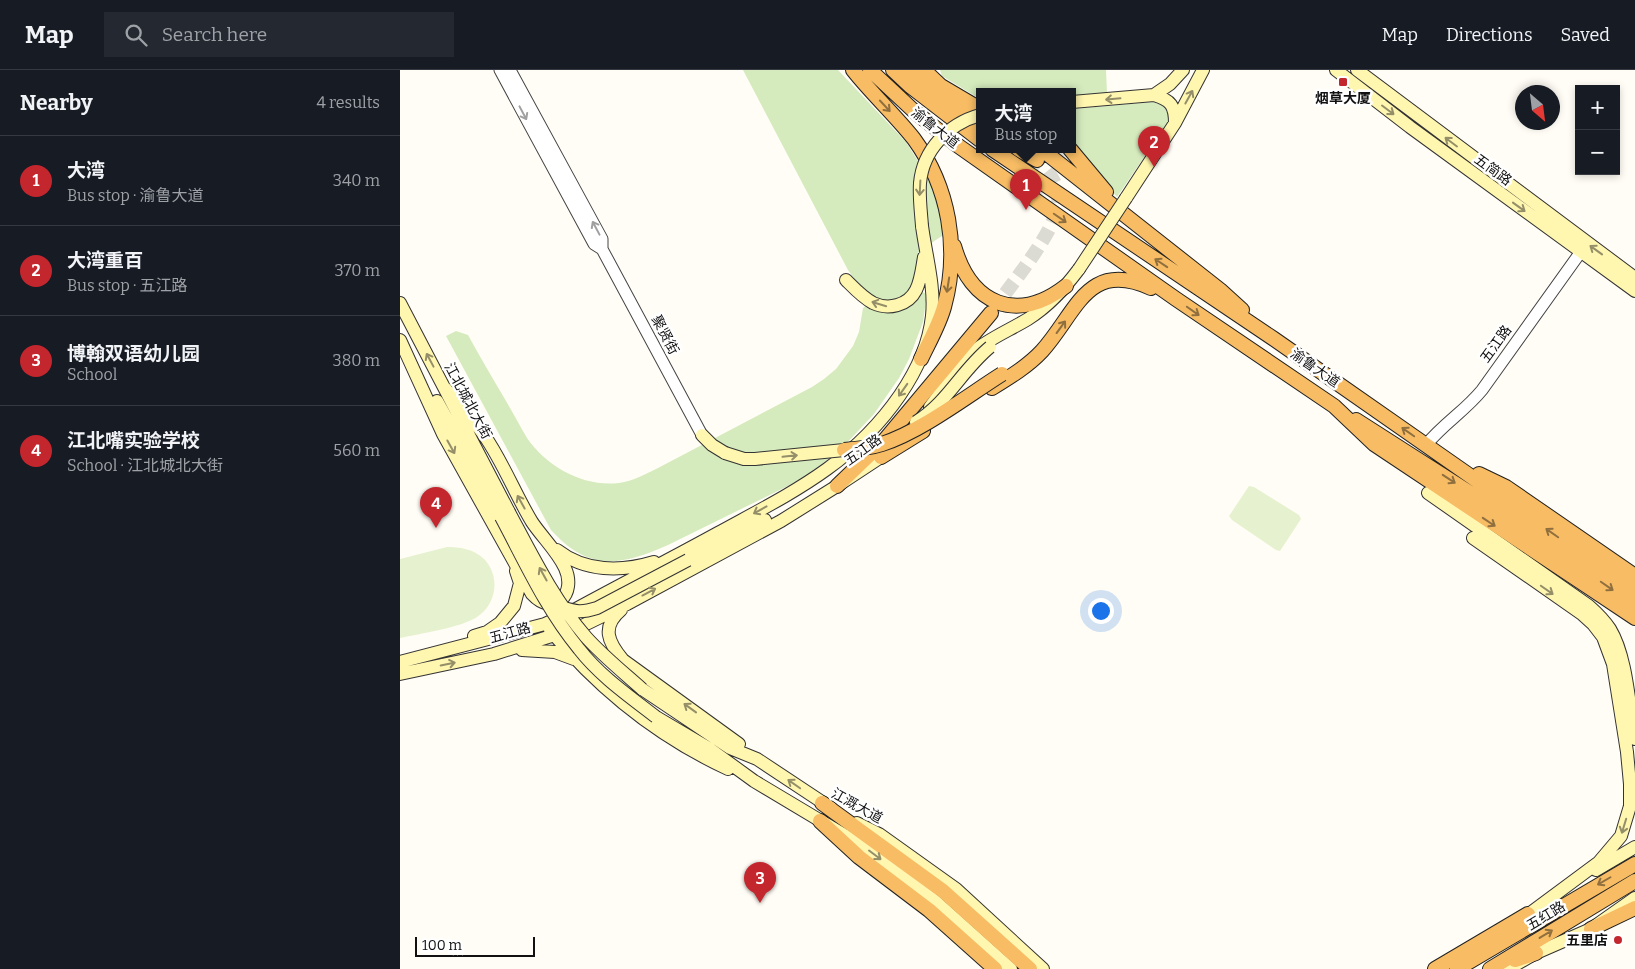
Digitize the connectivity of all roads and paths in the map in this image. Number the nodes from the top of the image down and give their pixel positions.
1 (500, 70) edge
2 (510, 70) edge
3 (853, 70) edge
4 (870, 70) edge
5 (893, 70) edge
6 (910, 70) edge
7 (924, 70) edge
8 (1183, 70) edge
9 (1203, 70) edge
10 (1336, 70) edge
11 (1357, 70) edge
12 (1154, 95) junction
13 (1076, 102) edge
14 (976, 106) edge
15 (976, 117) edge
16 (976, 122) edge
17 (1175, 124) junction
18 (976, 137) edge
19 (998, 153) edge
20 (1073, 153) edge
21 (1039, 155) edge
22 (1130, 219) junction
23 (952, 236) junction
24 (602, 249) junction
25 (925, 252) junction
26 (1580, 253) junction
27 (1635, 278) edge
28 (846, 280) dead end
29 (1066, 286) junction
30 (1635, 291) edge
31 (1176, 298) junction
32 (400, 303) edge
33 (991, 313) tunnel mouth
34 (1028, 320) junction
35 (400, 336) edge
36 (400, 340) edge
37 (1274, 340) junction
38 (1048, 344) junction
39 (921, 359) junction
40 (445, 388) junction
41 (1334, 406) junction
42 (702, 435) joint
43 (1426, 445) junction
44 (844, 450) junction
45 (881, 457) junction
46 (832, 489) junction
47 (1428, 493) dead end
48 (1501, 498) junction
49 (505, 514) junction
50 (1473, 538) dead end
51 (548, 543) junction
52 (1596, 549) junction
53 (1509, 550) junction
54 (685, 556) junction
55 (512, 559) junction
56 (1635, 563) edge
57 (1635, 576) edge
58 (1635, 591) edge
59 (542, 596) junction
60 (627, 604) junction
61 (1635, 606) edge
62 (565, 615) junction
63 (1635, 618) edge
64 (545, 624) junction
65 (580, 627) junction
66 (555, 636) junction
67 (494, 654) junction
68 (400, 657) edge
69 (574, 659) junction
70 (623, 660) junction
71 (400, 662) edge
72 (400, 674) edge
73 (1635, 739) edge
74 (757, 758) junction
75 (754, 781) junction
76 (822, 803) junction
77 (820, 821) junction
78 (1635, 847) edge
79 (1635, 864) edge
80 (1635, 881) edge
81 (1570, 893) junction
82 (1635, 898) edge
83 (1635, 908) edge
84 (1528, 914) junction
85 (1591, 929) junction
86 (1536, 953) junction
87 (1472, 960) junction
88 (995, 969) edge
89 (1011, 969) edge
90 (1030, 969) edge
91 (1043, 969) edge
92 (1435, 969) edge
93 (1448, 969) edge
94 (1457, 969) edge
95 (1490, 969) edge
96 (1508, 969) edge

1 -> 24 street, 聚贤街
24 -> 2 street, 聚贤街
3 -> 23 highway
4 -> 31 highway, 渝鲁大道
5 - 18 highway, 渝鲁大道
6 - 16 highway
7 - 14 highway
8 - 12 main road
17 -> 9 main road, 五江路
10 -> 26 main road, 五简路
27 -> 11 main road, 五简路
12 -> 13 main road
12 - 17 main road
15 -> 25 main road, 五江路, bridge
17 - 29 main road, 五江路, bridge
37 -> 19 highway, 渝鲁大道
20 - 22 highway
21 - 22 highway
22 - 37 highway
23 - 29 highway
23 -> 39 highway
24 - 42 street, 聚贤街
25 -> 28 main road
25 - 39 main road, 五江路
26 - 30 main road, 五简路
26 - 43 street, 五江路
29 - 34 main road, 五江路
38 -> 31 highway
31 -> 41 highway, 渝鲁大道
40 -> 32 main road, 江北城北大街
33 - 46 highway
34 - 44 main road, bridge
34 - 45 main road, 五江路
35 - 49 main road, 江北城北大街
36 -> 55 main road
43 -> 37 highway, 渝鲁大道
38 - 44 highway, bridge
38 - 45 highway
39 -> 54 main road, 五江路
40 - 49 main road, 江北城北大街
51 -> 40 main road
41 -> 48 highway
41 -> 53 highway, 渝鲁大道
42 -> 44 main road, bridge
43 - 48 highway, 渝鲁大道
45 - 46 main road, 五江路
46 - 54 main road
60 -> 46 main road, 五江路
47 - 53 main road
48 - 52 highway
58 -> 48 highway, 渝鲁大道
48 -> 61 highway
49 - 59 main road, bridge
74 -> 49 main road, 江溉大道, bridge
50 - 53 main road
51 - 54 main road
51 - 55 main road
52 - 56 highway
52 - 57 highway
53 - 63 highway
53 - 73 main road
53 -> 81 main road
54 - 59 main road, bridge
54 - 62 main road, 五江路
55 - 68 main road
59 - 75 main road, bridge
60 - 65 main road, 五江路
60 - 70 main road
62 - 64 main road, 五江路
62 - 65 main road
64 - 66 main road
64 - 71 main road, 五江路
65 - 66 main road, 五江路
65 - 70 main road
66 - 67 main road, 五江路
66 - 69 main road
67 - 69 main road
72 -> 67 main road, 五江路
69 - 75 main road
74 -> 70 main road
76 -> 74 main road, 江溉大道
75 - 77 main road
76 - 90 highway
76 - 91 main road, 江溉大道
77 - 88 highway
77 -> 89 main road
78 - 81 main road
79 -> 81 highway, 五红路
95 -> 80 highway, 五红路
81 - 84 main road
81 - 87 highway, 五红路
82 - 85 main road
83 - 85 highway
84 - 87 main road
84 - 92 highway
85 - 86 main road
86 - 95 highway
86 - 96 main road
87 - 93 highway
87 - 94 highway, 五红路

